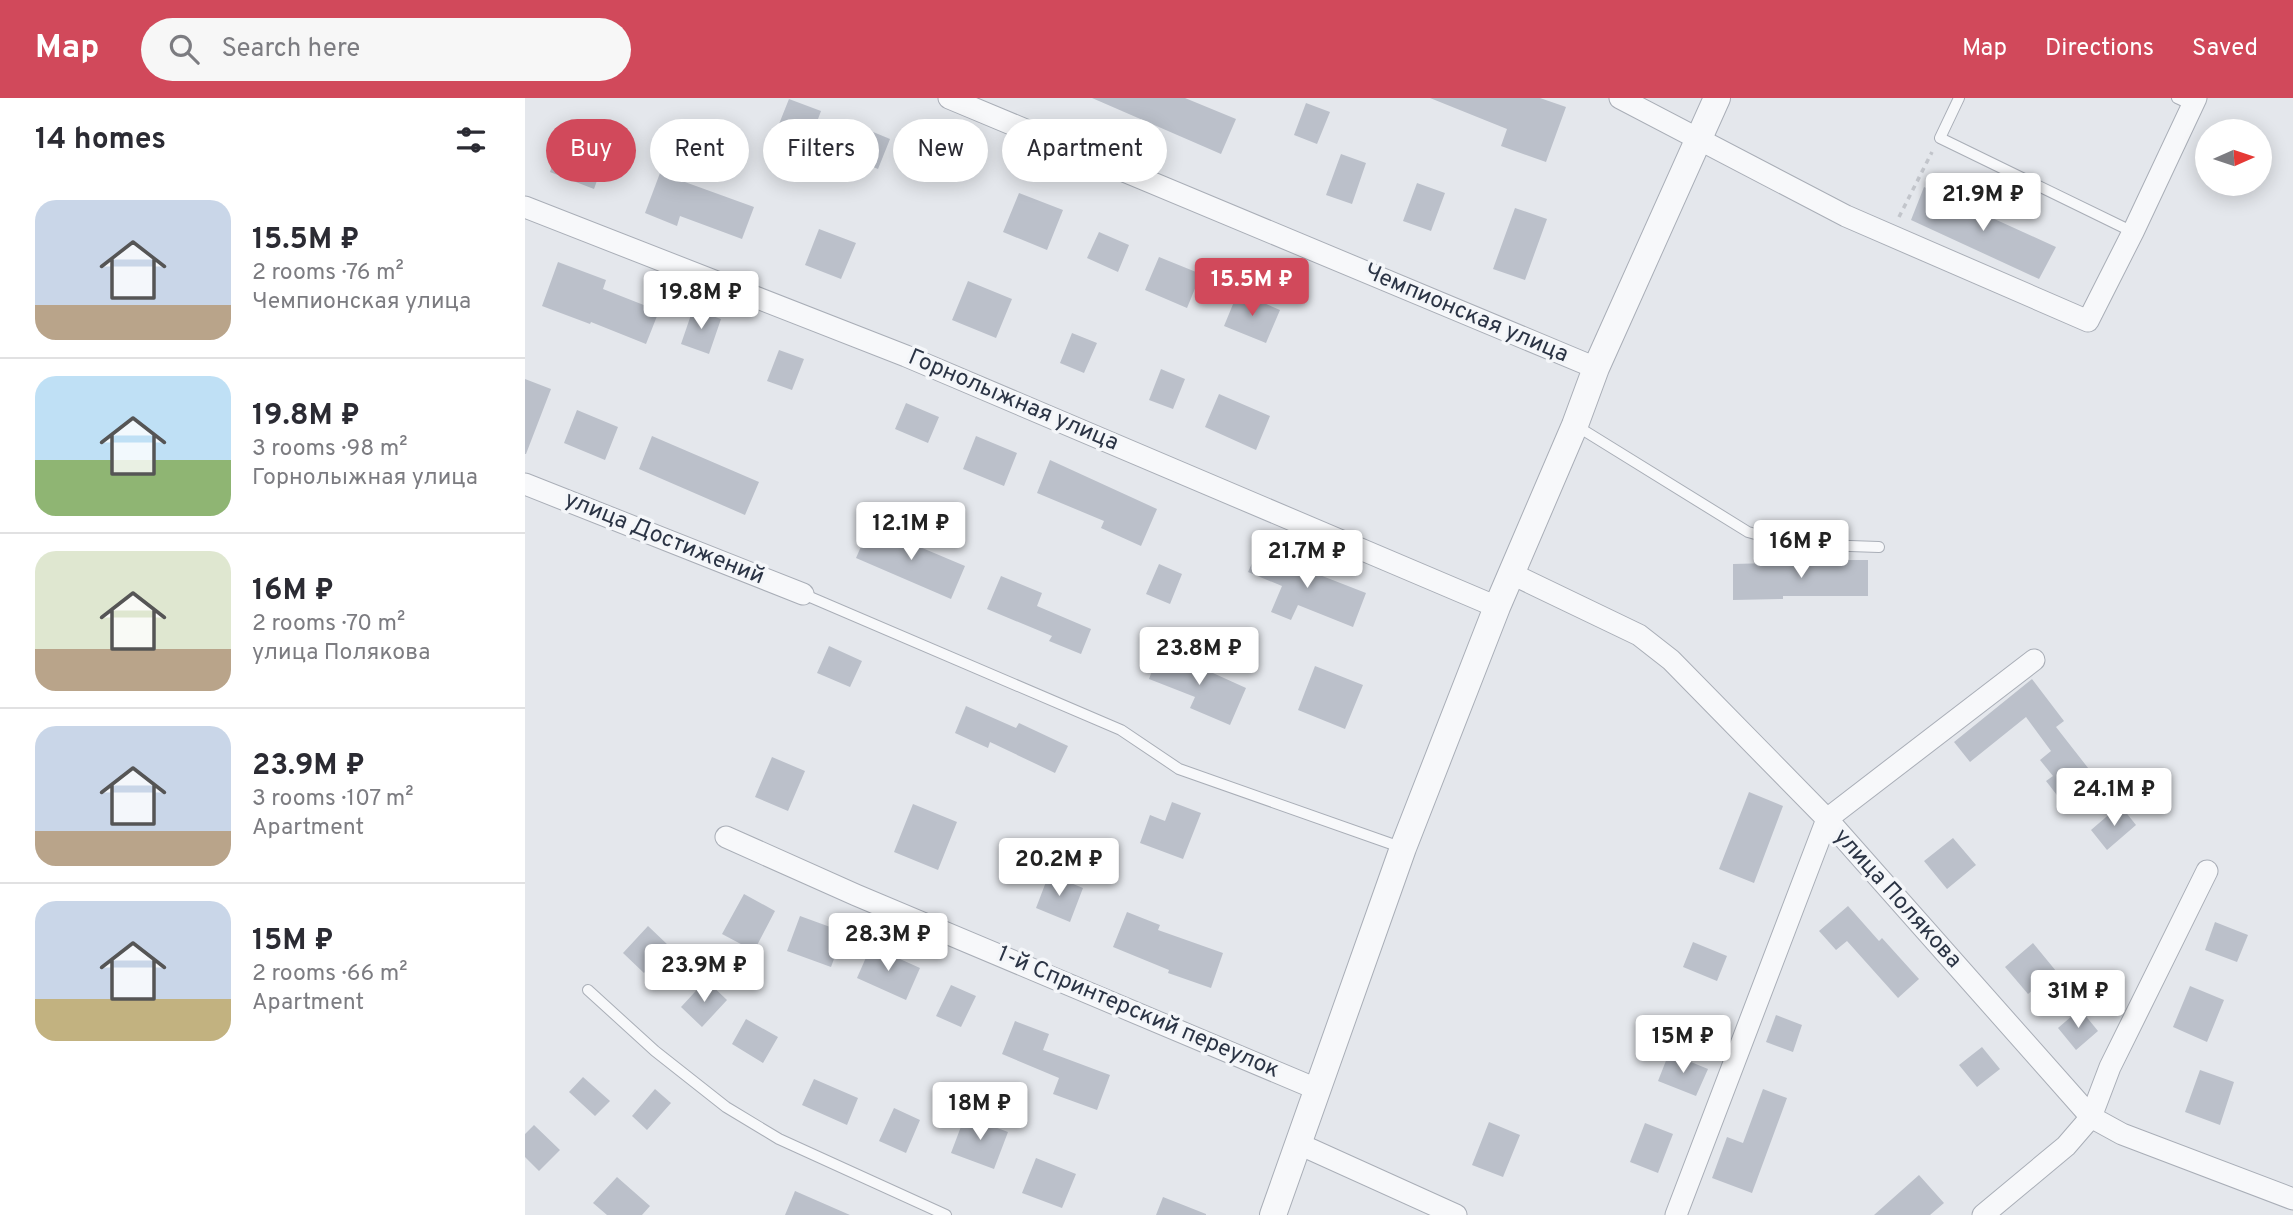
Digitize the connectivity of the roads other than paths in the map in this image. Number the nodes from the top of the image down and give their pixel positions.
1 (949, 98) edge
2 (1621, 98) edge
3 (1717, 98) edge
4 (1959, 98) edge
5 (2188, 100) edge
6 (1698, 139) junction
7 (525, 207) edge
8 (2133, 232) junction
9 (1596, 368) junction
10 (1575, 425) junction
11 (525, 484) edge
12 (1879, 547) dead end
13 (1512, 574) junction
14 (803, 594) joint
15 (1497, 607) junction
16 (2034, 660) dead end
17 (1827, 819) junction
18 (726, 837) dead end
19 (1403, 848) junction
20 (2207, 871) dead end
21 (588, 990) dead end
22 (1319, 1090) junction
23 (2091, 1117) junction
24 (1299, 1144) junction
25 (2293, 1199) edge
26 (946, 1215) edge
27 (1273, 1215) edge
28 (1456, 1215) edge
29 (1676, 1215) edge
30 (1983, 1215) edge

1 - 9 street, Чемпионская улица
2 - 6 street
3 - 6 street
4 - 8 lane
5 - 8 street
6 - 8 street
6 - 9 street
7 - 15 street, Горнолыжная улица
9 - 10 street
10 - 12 lane
10 - 13 street
11 - 14 street, улица Достижений
13 - 15 street
13 - 17 street, улица Полякова
14 - 19 lane
15 - 19 street
16 - 17 street
17 - 23 street, улица Полякова
17 - 29 street
18 - 22 street, 1-й Спринтерский переулок
19 - 22 street
20 - 23 street
21 - 26 lane
22 - 24 street
23 - 25 street, улица Полякова
23 - 30 street
24 - 27 street
24 - 28 street

